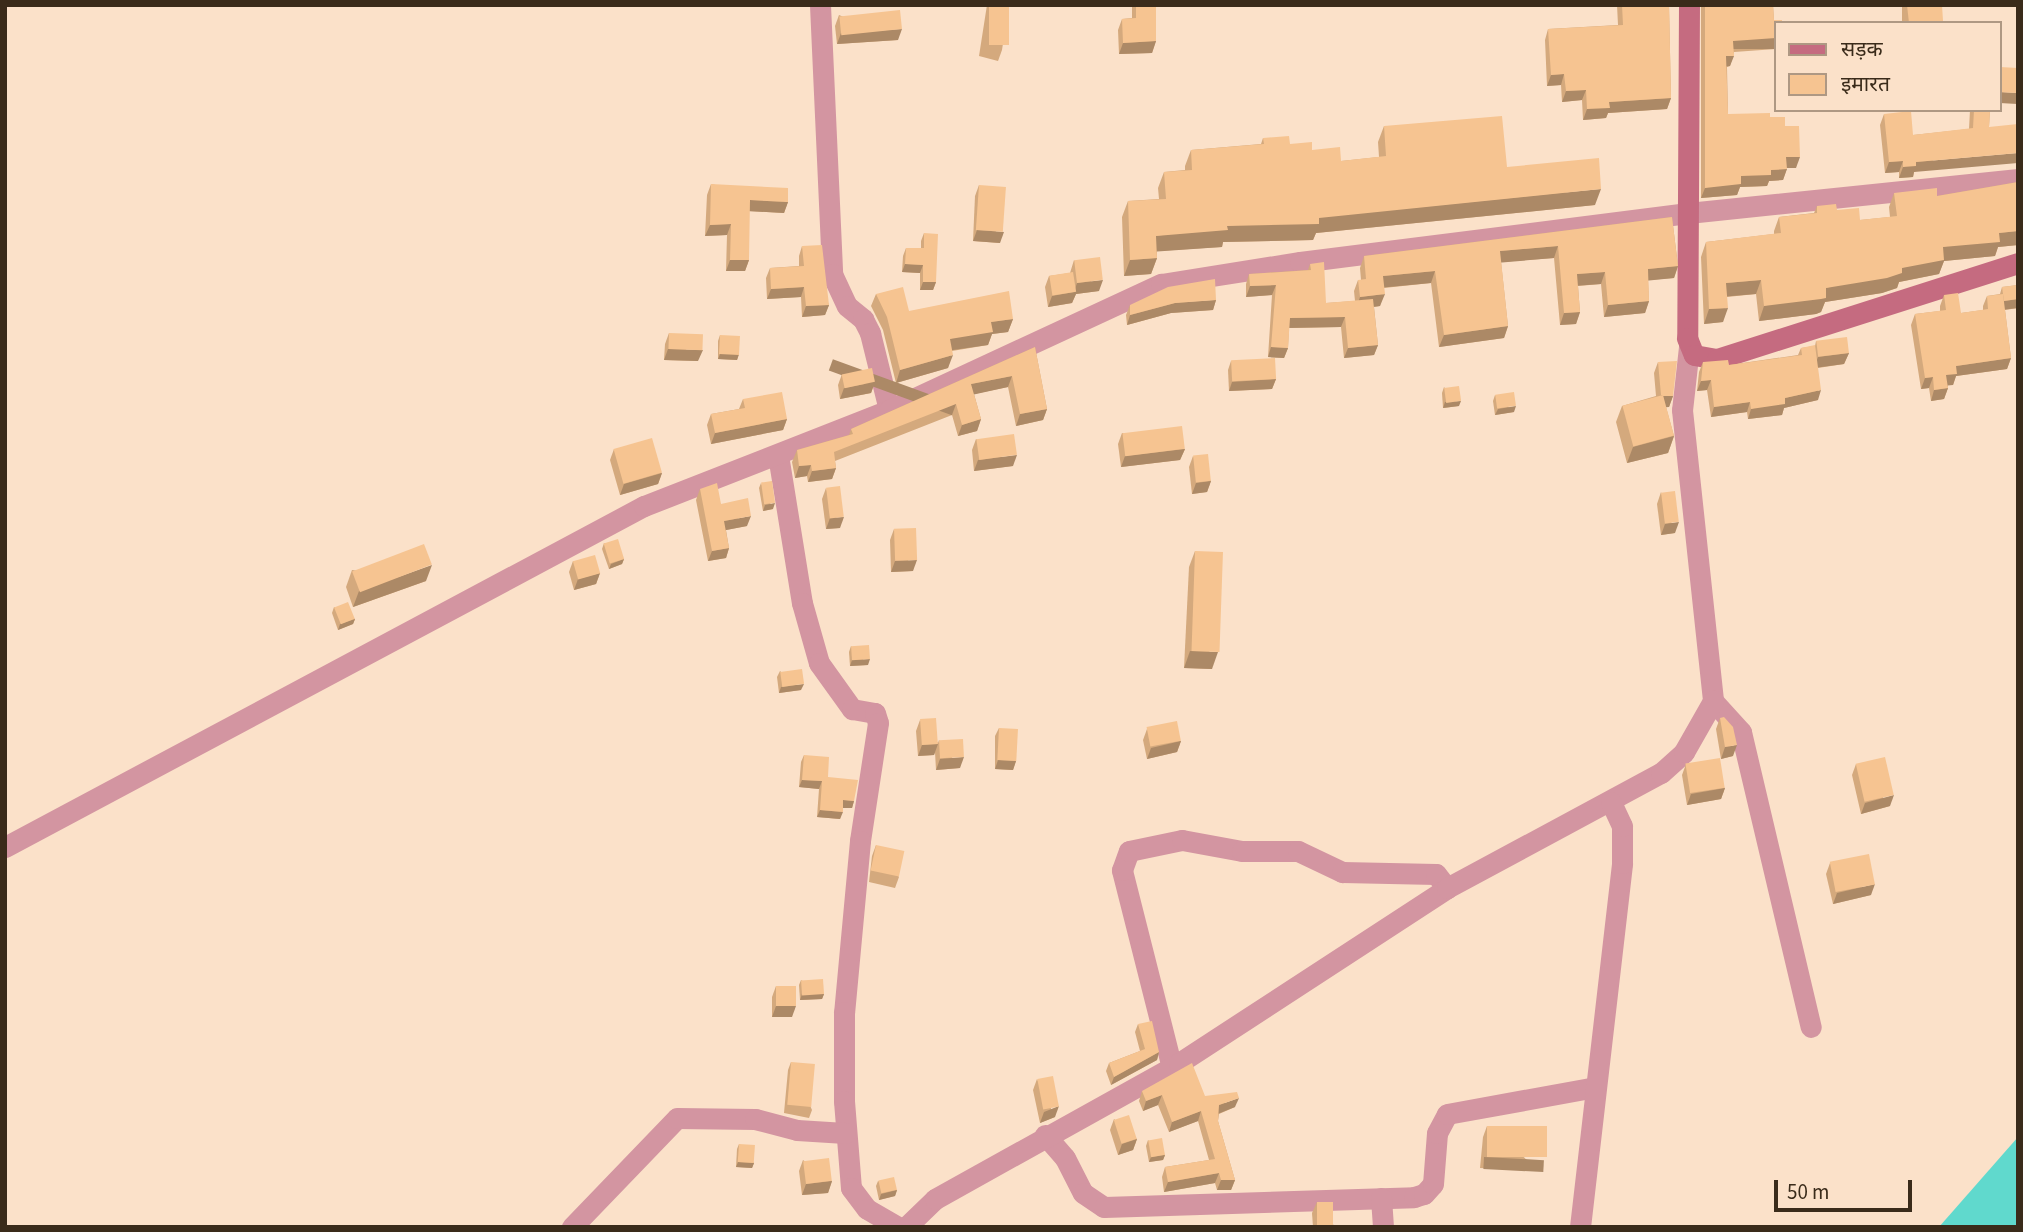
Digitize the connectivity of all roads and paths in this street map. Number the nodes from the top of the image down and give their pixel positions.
1 (820, 5) edge
2 (1689, 5) edge
3 (2018, 179) edge
4 (1688, 213) junction
5 (2018, 263) edge
6 (1689, 348) junction
7 (889, 410) junction
8 (778, 455) junction
9 (1713, 701) junction
10 (1611, 802) junction
11 (5, 847) edge
12 (1447, 888) junction
13 (1811, 1027) dead end
14 (1172, 1068) junction
15 (1596, 1087) junction
16 (845, 1133) junction
17 (1045, 1135) junction
18 (1381, 1198) junction
19 (572, 1227) edge
20 (898, 1227) edge
21 (906, 1227) edge
22 (1382, 1227) edge
23 (1580, 1227) edge

1 - 7 street
2 - 4 main road
3 - 4 street
4 - 6 main road
4 - 7 street
5 - 6 main road
6 - 9 street
7 - 8 street
8 - 11 street
8 - 16 street
9 - 10 street
9 - 13 street
10 - 12 street
10 - 15 street
12 - 14 street
12 - 14 street
14 - 17 street
15 - 18 street
15 - 23 street
16 - 19 street
16 - 20 street
17 - 18 street
17 - 21 street
18 - 22 street

